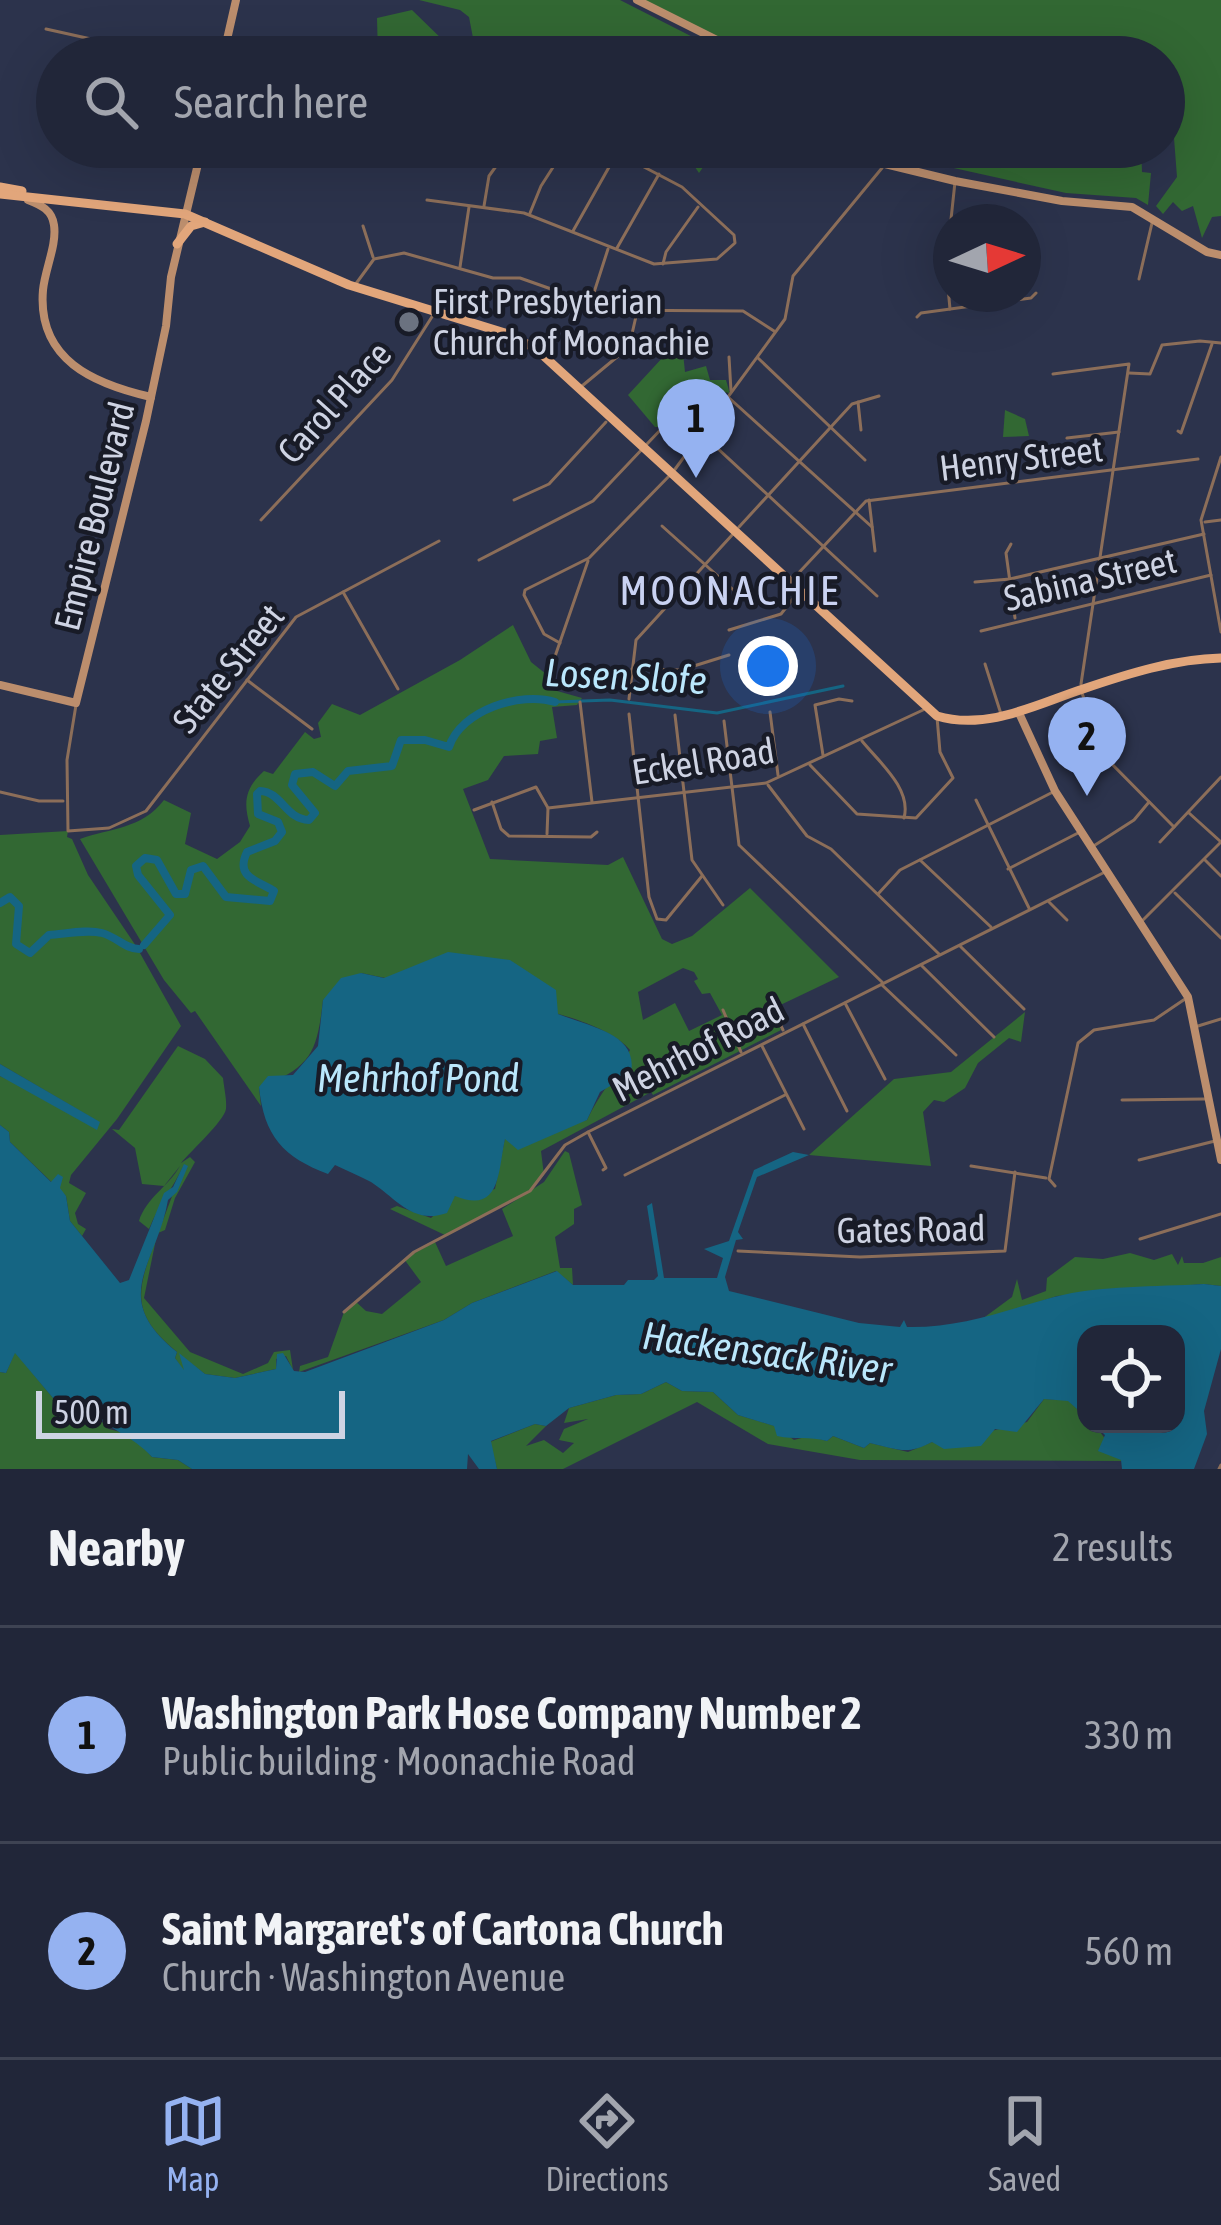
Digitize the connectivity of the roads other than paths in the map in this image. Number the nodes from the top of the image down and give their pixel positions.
1 (236, 0) edge
2 (637, 0) edge
3 (46, 29) dead end
4 (78, 36) edge
5 (228, 36) edge
6 (709, 36) edge
7 (196, 168) edge
8 (495, 168) edge
9 (553, 168) edge
10 (608, 168) edge
11 (648, 168) edge
12 (882, 168) edge
13 (901, 168) edge
14 (659, 174) junction
15 (955, 181) junction
16 (0, 190) edge
17 (22, 197) junction
18 (427, 200) dead end
19 (953, 204) edge
20 (699, 205) junction
21 (469, 206) junction
22 (110, 207) junction
23 (484, 208) junction
24 (184, 214) junction
25 (529, 215) junction
26 (1155, 219) junction
27 (205, 222) junction
28 (364, 226) dead end
29 (572, 233) junction
30 (177, 244) junction
31 (608, 247) junction
32 (616, 250) junction
33 (1221, 255) edge
34 (374, 259) junction
35 (664, 264) junction
36 (460, 269) junction
37 (1139, 279) dead end
38 (354, 287) junction
39 (589, 309) junction
40 (435, 310) junction
41 (637, 310) junction
42 (933, 311) edge
43 (916, 317) dead end
44 (776, 332) junction
45 (1212, 342) junction
46 (1221, 343) edge
47 (729, 357) dead end
48 (757, 357) junction
49 (1127, 373) junction
50 (1053, 374) dead end
51 (581, 387) junction
52 (729, 395) junction
53 (879, 396) dead end
54 (151, 397) junction
55 (858, 399) junction
56 (612, 416) junction
57 (665, 425) dead end
58 (831, 427) junction
59 (861, 430) dead end
60 (1178, 431) dead end
61 (1119, 432) junction
62 (701, 434) junction
63 (1067, 438) dead end
64 (645, 447) junction
65 (1221, 457) edge
66 (1198, 459) dead end
67 (865, 460) dead end
68 (799, 461) junction
69 (1113, 471) junction
70 (673, 472) junction
71 (768, 495) junction
72 (514, 500) dead end
73 (869, 500) junction
74 (855, 512) junction
75 (261, 520) dead end
76 (1221, 520) edge
77 (1202, 523) junction
78 (662, 526) dead end
79 (872, 527) junction
80 (736, 530) junction
81 (1204, 534) junction
82 (439, 541) dead end
83 (1011, 544) dead end
84 (823, 547) junction
85 (875, 551) dead end
86 (593, 554) junction
87 (1100, 559) junction
88 (479, 560) dead end
89 (705, 564) junction
90 (1211, 575) junction
91 (1010, 579) junction
92 (975, 582) dead end
93 (796, 585) junction
94 (343, 592) junction
95 (740, 595) dead end
96 (877, 596) dead end
97 (1094, 602) junction
98 (1015, 622) junction
99 (729, 630) dead end
100 (981, 631) dead end
101 (1221, 632) edge
102 (560, 643) junction
103 (729, 656) dead end
104 (1221, 658) edge
105 (985, 664) dead end
106 (551, 668) dead end
107 (631, 669) junction
108 (247, 680) junction
109 (0, 685) edge
110 (398, 689) dead end
111 (1081, 689) junction
112 (629, 699) dead end
113 (852, 701) dead end
114 (580, 702) dead end
115 (76, 703) junction
116 (925, 709) junction
117 (770, 712) dead end
118 (1019, 713) junction
119 (628, 714) dead end
120 (675, 715) dead end
121 (937, 716) junction
122 (1002, 716) junction
123 (724, 721) dead end
124 (312, 729) dead end
125 (860, 740) junction
126 (823, 757) junction
127 (809, 763) junction
128 (1221, 777) edge
129 (778, 778) junction
130 (766, 783) junction
131 (732, 786) junction
132 (1055, 791) junction
133 (0, 792) edge
134 (684, 792) junction
135 (638, 797) junction
136 (976, 800) dead end
137 (65, 801) junction
138 (492, 802) junction
139 (592, 802) junction
140 (1149, 802) junction
141 (548, 808) junction
142 (474, 810) dead end
143 (1188, 812) junction
144 (903, 819) junction
145 (987, 826) junction
146 (1174, 826) junction
147 (68, 831) joint
148 (597, 832) dead end
149 (1080, 832) junction
150 (548, 836) junction
151 (1160, 842) dead end
152 (1221, 842) edge
153 (1090, 848) junction
154 (1204, 859) junction
155 (920, 860) junction
156 (1008, 869) junction
157 (1105, 873) junction
158 (702, 876) junction
159 (1221, 876) edge
160 (1172, 891) junction
161 (878, 895) junction
162 (1048, 901) junction
163 (723, 905) dead end
164 (1030, 909) junction
165 (1067, 920) dead end
166 (1139, 925) junction
167 (992, 929) junction
168 (1221, 938) edge
169 (959, 945) junction
170 (940, 955) junction
171 (920, 964) junction
172 (882, 983) junction
173 (1188, 997) junction
174 (844, 1002) junction
175 (1024, 1009) dead end
176 (723, 1010) dead end
177 (775, 1013) dead end
178 (1221, 1019) edge
179 (802, 1023) junction
180 (1196, 1027) junction
181 (784, 1032) junction
182 (994, 1037) dead end
183 (761, 1045) junction
184 (742, 1054) junction
185 (956, 1054) dead end
186 (885, 1079) dead end
187 (785, 1095) junction
188 (1122, 1100) dead end
189 (1207, 1100) junction
190 (847, 1111) dead end
191 (804, 1130) dead end
192 (588, 1132) junction
193 (1216, 1141) junction
194 (1139, 1160) dead end
195 (1221, 1160) edge
196 (971, 1166) dead end
197 (603, 1170) dead end
198 (1015, 1172) junction
199 (625, 1175) dead end
200 (1048, 1179) junction
201 (1055, 1186) dead end
202 (1221, 1214) edge
203 (1140, 1239) dead end
204 (738, 1251) dead end
205 (344, 1312) dead end

1 - 5 street
2 - 6 street
3 - 4 street
7 - 24 street, Empire Boulevard
8 - 23 street
9 - 25 street
10 - 29 street
11 - 14 street
12 - 44 street
13 - 15 street
14 - 20 street
14 - 32 street
15 - 19 street
15 - 26 street
16 - 17 main road
16 - 22 main road
17 - 22 main road
17 - 54 street
18 - 21 street
20 - 35 street
20 - 35 street
21 - 23 street
21 - 36 street
22 - 24 main road
23 - 25 street
24 - 27 main road
24 - 30 street, Empire Boulevard
25 - 29 street
26 - 33 street
26 - 37 street
27 - 30 main road
27 - 38 main road
28 - 34 street
29 - 31 street
30 - 54 street, Empire Boulevard
31 - 32 street
31 - 39 street
32 - 35 street
34 - 36 street
34 - 38 street
36 - 39 street
38 - 40 main road
39 - 41 street
40 - 51 main road
40 - 75 street, Carol Place
41 - 44 street
41 - 51 street
42 - 43 street
44 - 48 street
45 - 46 street
45 - 49 street
45 - 60 street
47 - 52 street
48 - 52 street
48 - 58 street
49 - 50 street
49 - 61 street
51 - 56 main road
52 - 62 street
52 - 68 street
53 - 55 street
54 - 115 street, Empire Boulevard
55 - 58 street
55 - 59 street
56 - 64 main road
56 - 72 street
57 - 64 street
58 - 67 street
58 - 68 street
61 - 63 street
61 - 69 street
62 - 70 street
62 - 71 street
64 - 70 main road
64 - 88 street
65 - 77 street
66 - 69 street, Henry Street
68 - 71 street
68 - 74 street
69 - 73 street, Henry Street
69 - 87 street
70 - 80 main road
70 - 86 street
71 - 80 street
71 - 84 street
73 - 74 street
73 - 79 street
74 - 79 street
74 - 84 street
76 - 77 street
77 - 81 street
78 - 89 street
79 - 85 street
80 - 89 street
80 - 93 main road
81 - 87 street
81 - 90 street
82 - 94 street, State Street
83 - 91 street
84 - 93 street
84 - 96 street
86 - 102 street
86 - 102 street
87 - 91 street
87 - 97 street
89 - 95 street
89 - 107 street
90 - 97 street, Sabina Street
90 - 101 street
91 - 92 street
91 - 98 street
93 - 99 street
93 - 116 main road
94 - 108 street, State Street
94 - 110 street
97 - 98 street, Sabina Street
97 - 111 street
98 - 100 street, Sabina Street
102 - 106 street
103 - 107 street
104 - 111 main road
105 - 122 street
107 - 112 street
108 - 124 street
108 - 147 street, State Street
109 - 115 street
111 - 118 main road
111 - 140 street
113 - 126 street
114 - 139 street
115 - 137 street, Empire Boulevard
116 - 121 main road
116 - 125 street, Eckel Road
117 - 129 street
118 - 122 main road
118 - 132 street
119 - 135 street
120 - 134 street
121 - 122 main road
121 - 144 street
123 - 131 street
125 - 126 street, Eckel Road
125 - 144 street
126 - 127 street, Eckel Road
127 - 129 street, Eckel Road
127 - 144 street
128 - 143 street
129 - 130 street, Eckel Road
130 - 131 street, Eckel Road
130 - 161 street
131 - 134 street, Eckel Road
131 - 172 street
132 - 145 street
132 - 149 street
133 - 137 street
134 - 135 street, Eckel Road
134 - 158 street
135 - 139 street, Eckel Road
135 - 158 street
136 - 145 street
137 - 147 street, Empire Boulevard
138 - 141 street
138 - 142 street
138 - 150 street
139 - 141 street, Eckel Road
140 - 146 street
140 - 153 street
141 - 150 street
143 - 146 street
143 - 152 street
145 - 155 street
145 - 156 street
146 - 151 street
148 - 150 street
149 - 153 street
149 - 156 street
152 - 154 street
153 - 157 street
154 - 159 street
154 - 160 street
155 - 161 street
155 - 167 street
156 - 164 street
157 - 162 street, Mehrhof Road
157 - 166 street
158 - 163 street
160 - 166 street
160 - 168 street
161 - 170 street
162 - 164 street, Mehrhof Road
162 - 165 street
164 - 167 street, Mehrhof Road
166 - 173 street
167 - 169 street, Mehrhof Road
169 - 170 street, Mehrhof Road
169 - 175 street
170 - 171 street, Mehrhof Road
171 - 172 street, Mehrhof Road
171 - 182 street
172 - 174 street, Mehrhof Road
172 - 185 street
173 - 180 street
173 - 200 street
174 - 179 street, Mehrhof Road
174 - 186 street
176 - 184 street
177 - 181 street
178 - 180 street
179 - 181 street, Mehrhof Road
179 - 190 street
180 - 189 street
181 - 183 street, Mehrhof Road
183 - 184 street, Mehrhof Road
183 - 187 street
184 - 192 street, Mehrhof Road
187 - 191 street
187 - 199 street
188 - 189 street
189 - 193 street
192 - 197 street
192 - 205 street, Mehrhof Road
193 - 194 street
193 - 195 street
196 - 198 street
198 - 200 street
198 - 204 street, Gates Road
200 - 201 street
202 - 203 street

